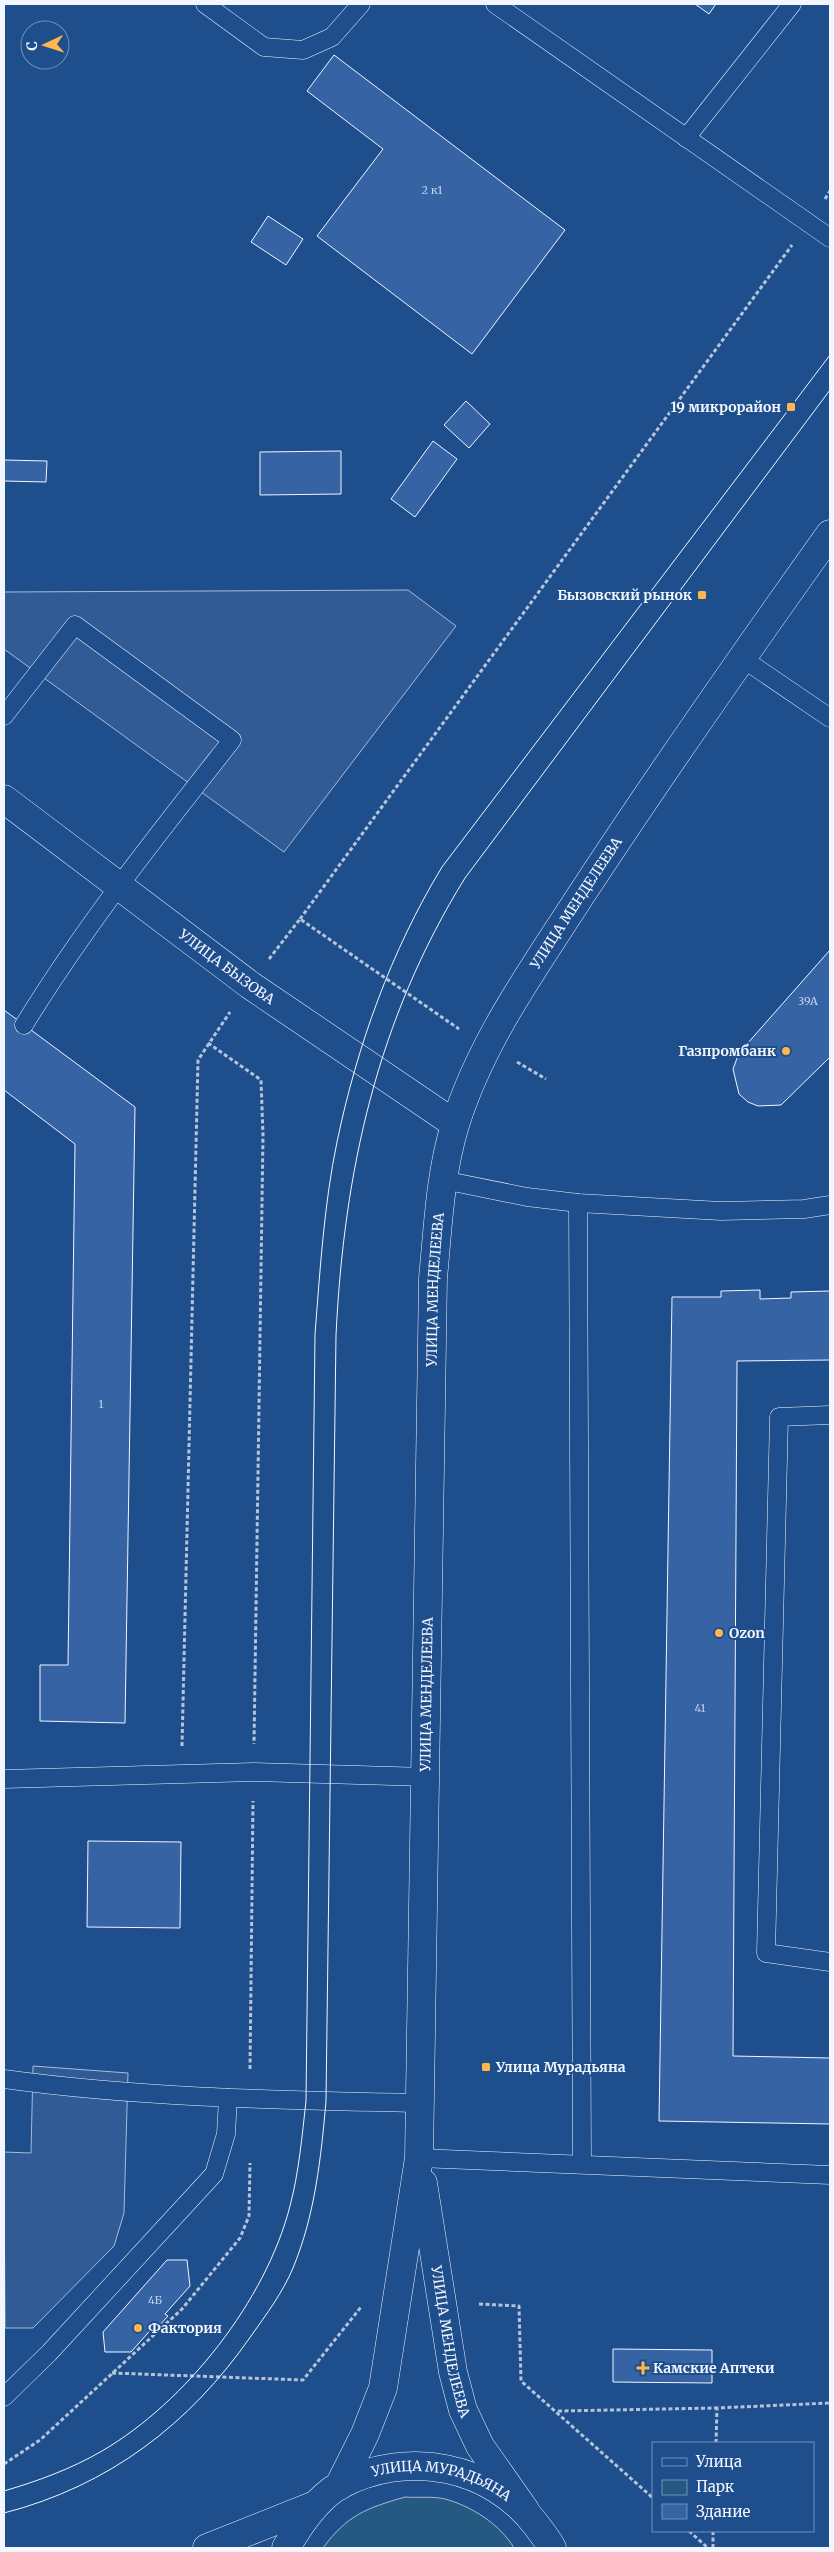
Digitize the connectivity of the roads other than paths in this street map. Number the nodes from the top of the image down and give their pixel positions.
1 (205, 4) edge
2 (361, 4) edge
3 (495, 4) edge
4 (792, 4) edge
5 (686, 138) junction
6 (830, 238) edge
7 (830, 534) edge
8 (742, 658) junction
9 (4, 716) edge
10 (830, 718) edge
11 (4, 800) edge
12 (118, 885) junction
13 (24, 1025) dead end
14 (455, 1124) junction
15 (443, 1180) junction
16 (578, 1203) junction
17 (830, 1206) edge
18 (830, 1415) edge
19 (427, 1777) junction
20 (4, 1779) edge
21 (830, 1962) edge
22 (4, 2079) edge
23 (228, 2098) junction
24 (420, 2104) junction
25 (419, 2158) junction
26 (582, 2164) junction
27 (830, 2175) edge
28 (4, 2397) edge
29 (339, 2486) junction
30 (317, 2504) junction
31 (525, 2510) junction
32 (553, 2547) edge
33 (207, 2548) edge
34 (286, 2548) edge

1 - 2 lane
3 - 5 lane
4 - 5 lane
5 - 6 lane
7 - 8 main road, УЛИЦА МЕНДЕЛЕЕВА
8 - 10 lane
8 - 14 main road, УЛИЦА МЕНДЕЛЕЕВА
9 - 12 lane
11 - 12 main road, УЛИЦА БЫЗОВА
12 - 13 lane
12 - 14 main road, УЛИЦА БЫЗОВА
14 - 15 main road, УЛИЦА МЕНДЕЛЕЕВА
15 - 16 lane
15 - 19 main road, УЛИЦА МЕНДЕЛЕЕВА
16 - 17 lane
16 - 26 lane
18 - 21 lane
19 - 20 lane
19 - 24 main road, УЛИЦА МЕНДЕЛЕЕВА
22 - 23 lane
23 - 24 lane
23 - 28 lane
24 - 25 main road, УЛИЦА МЕНДЕЛЕЕВА
25 - 26 lane
25 - 29 main road, УЛИЦА МЕНДЕЛЕЕВА
25 - 31 main road, УЛИЦА МЕНДЕЛЕЕВА
26 - 27 lane
29 - 30 main road, УЛИЦА МУРАДЬЯНА
29 - 31 main road, УЛИЦА МУРАДЬЯНА
30 - 33 main road, УЛИЦА МУРАДЬЯНА
30 - 34 main road, УЛИЦА МУРАДЬЯНА
31 - 32 main road, УЛИЦА МУРАДЬЯНА

